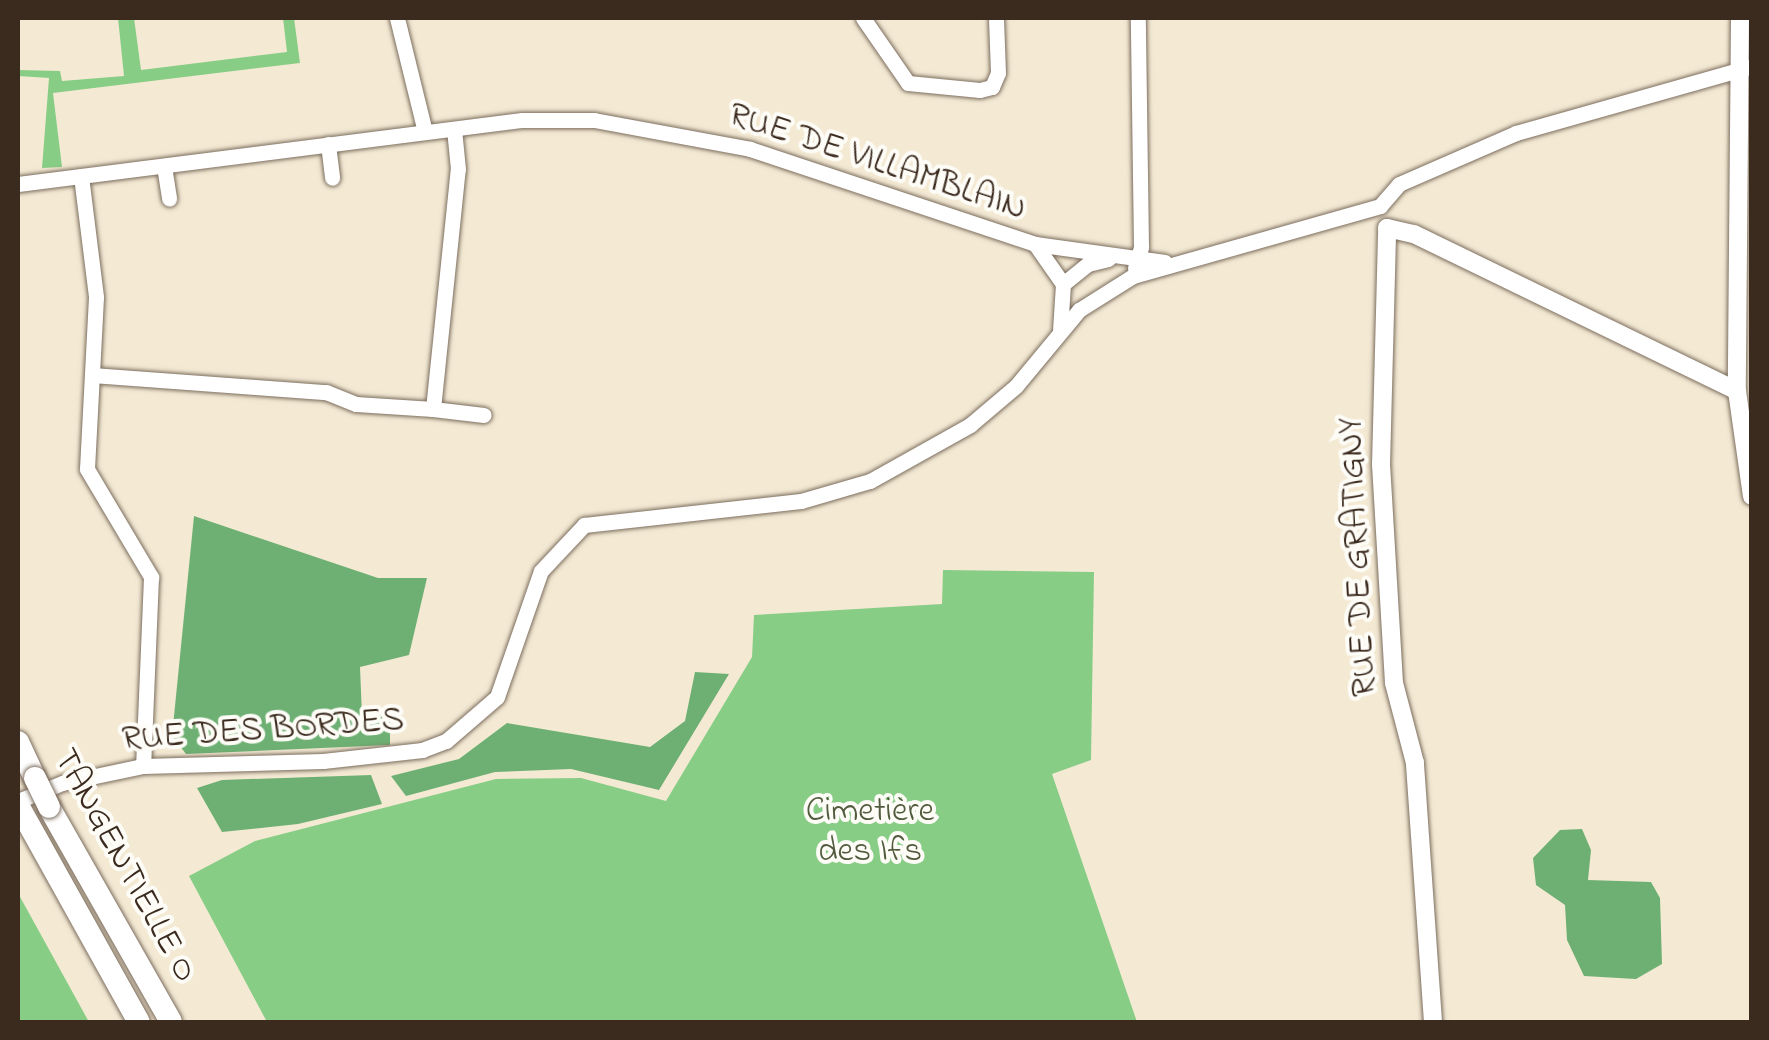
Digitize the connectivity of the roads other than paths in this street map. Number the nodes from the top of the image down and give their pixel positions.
1 (398, 18) edge
2 (863, 18) edge
3 (996, 18) edge
4 (1138, 18) edge
5 (1740, 18) edge
6 (1747, 68) edge
7 (454, 129) junction
8 (425, 132) junction
9 (328, 144) junction
10 (164, 166) junction
11 (81, 176) junction
12 (332, 178) dead end
13 (18, 184) edge
14 (169, 199) dead end
15 (1380, 206) junction
16 (1387, 228) junction
17 (1035, 244) junction
18 (1112, 258) junction
19 (1135, 269) junction
20 (1063, 284) junction
21 (1055, 342) junction
22 (92, 374) junction
23 (1744, 392) edge
24 (433, 410) junction
25 (484, 415) dead end
26 (1752, 496) edge
27 (18, 742) edge
28 (143, 766) junction
29 (19, 807) edge
30 (139, 1022) edge
31 (171, 1022) edge
32 (1433, 1022) edge

1 - 8 street
2 - 3 street
4 - 19 street
5 - 6 street
6 - 15 street
6 - 23 street
7 - 8 street, RUE DE VILLAMBLAIN
7 - 17 street, RUE DE VILLAMBLAIN
7 - 24 street
8 - 9 street, RUE DE VILLAMBLAIN
9 - 10 street, RUE DE VILLAMBLAIN
9 - 12 street
10 - 11 street, RUE DE VILLAMBLAIN
10 - 14 street
11 - 13 street, RUE DE VILLAMBLAIN
11 - 22 street
15 - 16 street, RUE DE GRATIGNY
15 - 19 street, RUE DE VILLAMBLAIN
16 - 23 street
16 - 32 street, RUE DE GRATIGNY
17 - 18 street, RUE DE VILLAMBLAIN
17 - 20 street
18 - 19 street, RUE DE VILLAMBLAIN
18 - 20 street
19 - 21 street, RUE DES BORDES
20 - 21 street
21 - 28 street, RUE DES BORDES
22 - 24 street
22 - 28 street
23 - 26 street
24 - 25 street
27 - 31 main road, TANGENTIELLE O, bridge
28 - 29 street, RUE DES BORDES
29 - 30 main road, TANGENTIELLE O

